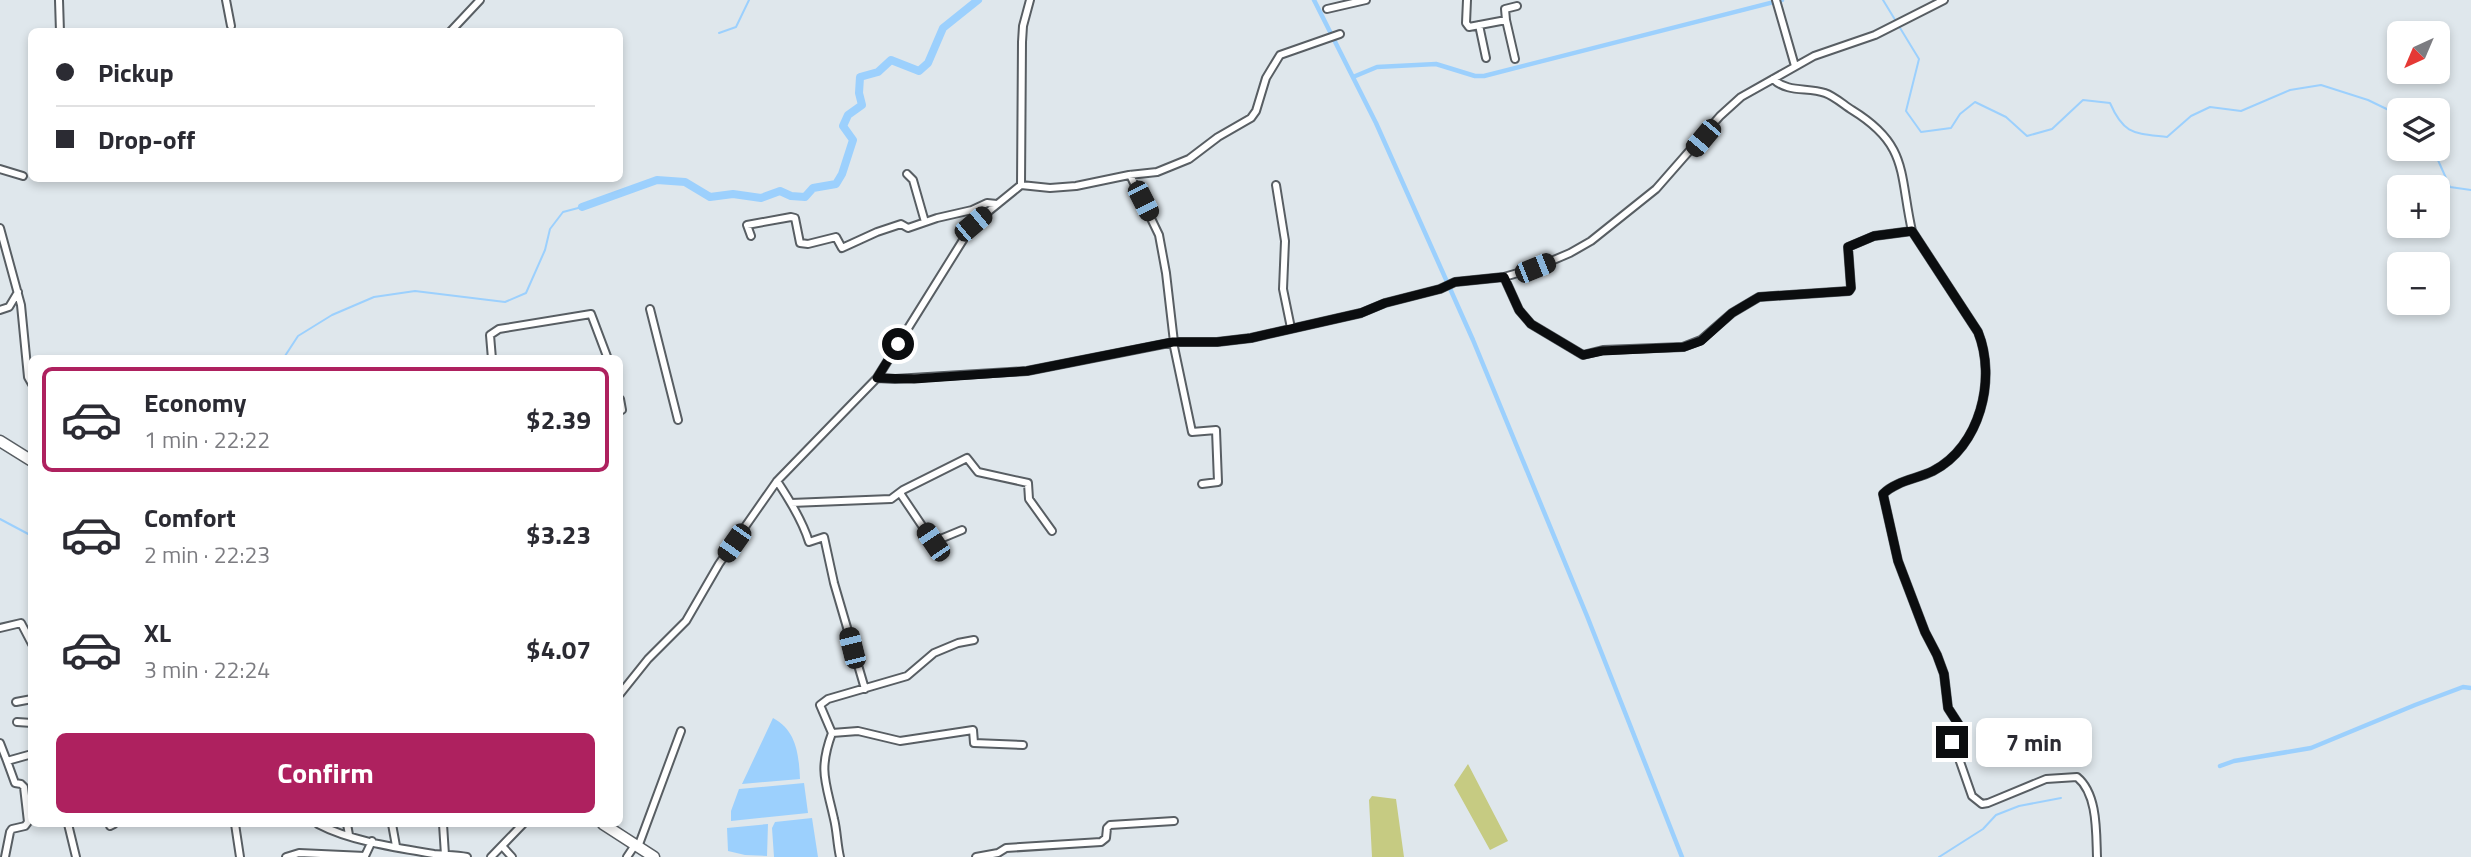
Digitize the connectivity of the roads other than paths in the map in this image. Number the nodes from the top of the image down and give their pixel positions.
1 (59, 0) edge
2 (226, 0) edge
3 (480, 0) edge
4 (1030, 0) edge
5 (1366, 0) edge
6 (1467, 0) edge
7 (1944, 0) edge
8 (1777, 3) edge
9 (1517, 6) dead end
10 (1327, 9) dead end
11 (1506, 20) junction
12 (1479, 25) junction
13 (230, 26) dead end
14 (60, 28) edge
15 (454, 28) edge
16 (1339, 34) dead end
17 (1486, 58) dead end
18 (1515, 58) dead end
19 (1795, 66) junction
20 (1773, 79) junction
21 (0, 169) edge
22 (907, 174) dead end
23 (1130, 175) junction
24 (23, 176) dead end
25 (1276, 185) dead end
26 (1021, 186) junction
27 (997, 204) junction
28 (925, 222) junction
29 (0, 228) edge
30 (1912, 231) junction
31 (751, 236) dead end
32 (1504, 277) junction
33 (18, 292) junction
34 (650, 309) dead end
35 (0, 310) edge
36 (1291, 328) junction
37 (1174, 342) junction
38 (492, 355) edge
39 (606, 355) edge
40 (28, 377) edge
41 (877, 378) junction
42 (678, 420) dead end
43 (0, 441) edge
44 (28, 458) edge
45 (777, 481) junction
46 (1202, 484) dead end
47 (900, 493) junction
48 (791, 503) junction
49 (962, 530) dead end
50 (1052, 531) dead end
51 (0, 628) edge
52 (28, 636) edge
53 (974, 640) dead end
54 (865, 689) junction
55 (623, 690) edge
56 (28, 700) edge
57 (16, 702) dead end
58 (17, 723) dead end
59 (28, 723) edge
60 (681, 731) dead end
61 (832, 733) junction
62 (0, 743) edge
63 (1024, 746) dead end
64 (28, 755) edge
65 (7, 761) junction
66 (1174, 821) dead end
67 (69, 827) edge
68 (235, 827) edge
69 (324, 827) edge
70 (348, 827) edge
71 (393, 827) edge
72 (443, 827) edge
73 (520, 827) edge
74 (608, 827) edge
75 (349, 835) junction
76 (372, 841) junction
77 (396, 846) junction
78 (502, 846) junction
79 (636, 846) junction
80 (445, 855) junction
81 (5, 857) edge
82 (76, 857) edge
83 (240, 857) edge
84 (286, 857) edge
85 (467, 857) edge
86 (491, 857) edge
87 (512, 857) edge
88 (627, 857) edge
89 (654, 857) edge
90 (840, 857) edge
91 (976, 857) edge
92 (2097, 857) edge

1 - 14 street
2 - 13 street
3 - 15 street
4 - 26 street
5 - 10 street
6 - 12 street
7 - 19 street
8 - 19 street
9 - 11 street
11 - 12 street
11 - 18 street
12 - 17 street
16 - 23 street
19 - 20 street
20 - 30 street
20 - 32 street
21 - 24 street
22 - 28 street
23 - 26 street
23 - 37 street
25 - 36 street
26 - 27 street
27 - 28 street
27 - 41 street
28 - 31 street
29 - 33 street
30 - 32 street
30 - 92 street
32 - 36 street
33 - 35 street
33 - 40 street
34 - 42 street
36 - 37 street
37 - 41 street
37 - 46 street
38 - 39 street
41 - 45 street
43 - 44 highway
45 - 48 street
45 - 55 street
47 - 48 street
47 - 49 street
47 - 50 street
48 - 54 street
51 - 52 street
53 - 54 street
54 - 61 street
56 - 57 street
58 - 59 street
60 - 79 street
61 - 63 street
61 - 90 street
62 - 65 street
64 - 65 street
65 - 81 street
66 - 91 street
67 - 82 street
68 - 83 street
69 - 75 street
70 - 75 street
71 - 77 street
72 - 80 street
73 - 78 street
74 - 79 highway
75 - 76 street
76 - 77 street
76 - 84 street
77 - 80 street
78 - 86 street
78 - 87 street
79 - 88 street
79 - 89 highway
80 - 85 street

